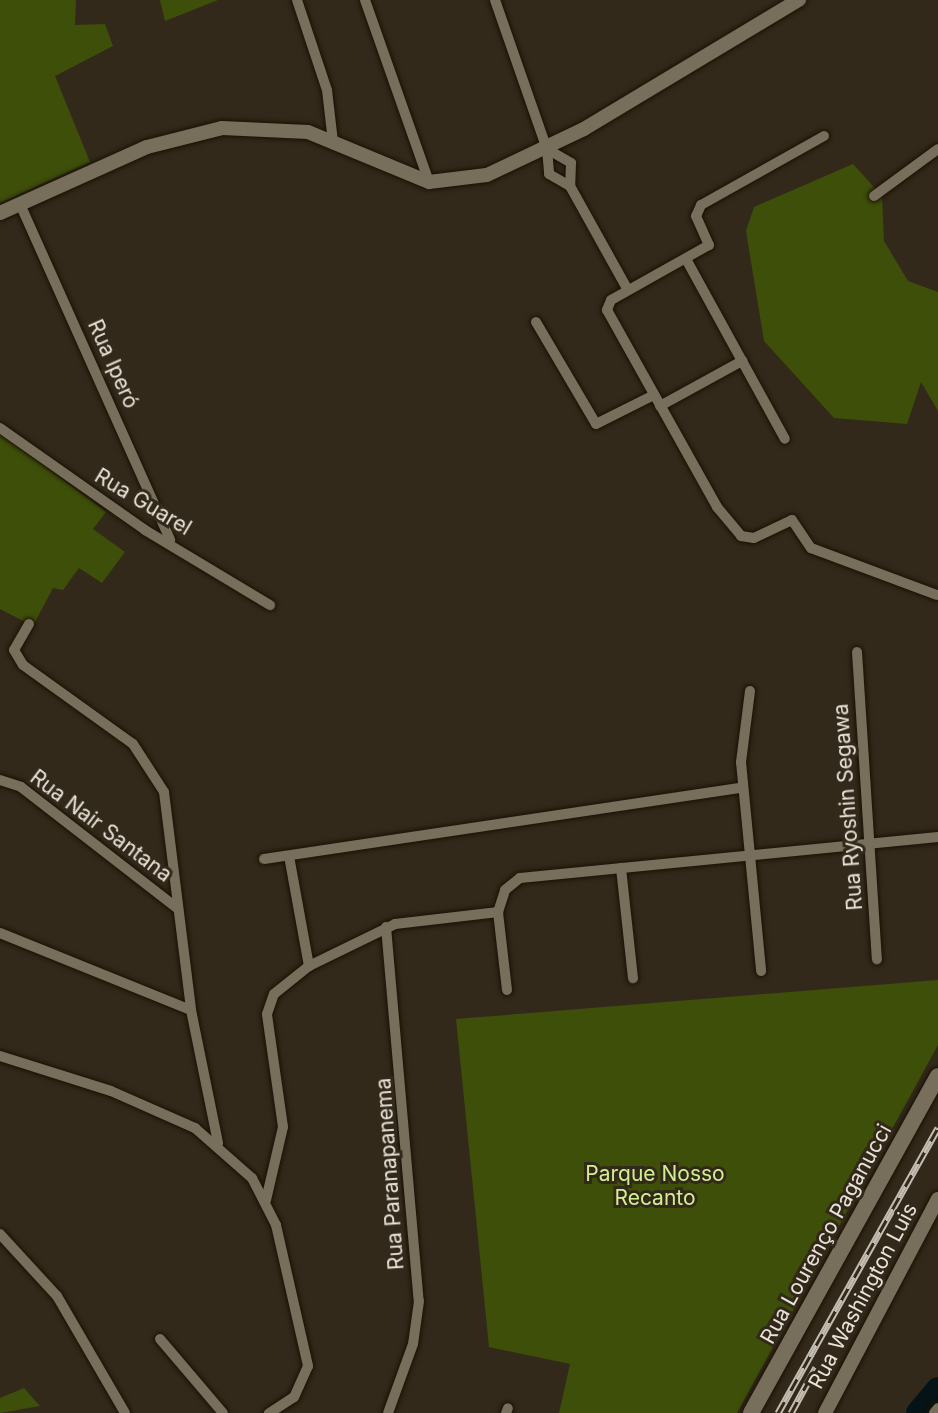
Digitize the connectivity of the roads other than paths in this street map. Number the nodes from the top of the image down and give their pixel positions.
1 (297, 0) edge
2 (365, 0) edge
3 (495, 0) edge
4 (799, 0) edge
5 (824, 136) dead end
6 (333, 142) junction
7 (547, 149) junction
8 (938, 149) edge
9 (429, 182) junction
10 (570, 186) junction
11 (874, 196) dead end
12 (20, 204) junction
13 (0, 214) edge
14 (686, 259) junction
15 (628, 290) junction
16 (537, 322) dead end
17 (742, 360) junction
18 (654, 394) junction
19 (660, 406) junction
20 (0, 428) edge
21 (785, 439) dead end
22 (170, 540) junction
23 (937, 595) edge
24 (270, 605) dead end
25 (29, 624) dead end
26 (857, 652) dead end
27 (750, 691) dead end
28 (0, 780) edge
29 (743, 787) junction
30 (938, 837) edge
31 (870, 844) junction
32 (749, 855) junction
33 (289, 856) junction
34 (264, 859) dead end
35 (621, 868) junction
36 (177, 908) junction
37 (498, 912) junction
38 (386, 927) junction
39 (0, 933) edge
40 (877, 959) dead end
41 (309, 966) junction
42 (761, 971) dead end
43 (633, 978) dead end
44 (507, 990) dead end
45 (191, 1010) junction
46 (0, 1056) edge
47 (938, 1076) edge
48 (218, 1143) junction
49 (938, 1199) edge
50 (266, 1200) junction
51 (0, 1234) edge
52 (160, 1339) dead end
53 (938, 1408) edge
54 (125, 1413) edge
55 (223, 1413) edge
56 (269, 1413) edge
57 (388, 1413) edge
58 (751, 1413) edge
59 (825, 1413) edge
60 (934, 1413) edge

1 - 6 street
2 - 9 street
3 - 7 street
4 - 7 street
5 - 14 street
6 - 9 street
6 - 12 street
7 - 9 street
7 - 10 street
7 - 10 street
8 - 11 street
10 - 15 street
12 - 13 street
12 - 22 street, Rua Iperó
14 - 15 street
14 - 17 street
15 - 18 street
16 - 18 street
17 - 19 street
17 - 21 street
18 - 19 street
19 - 23 street
20 - 22 street, Rua Guarel
22 - 24 street, Rua Guarel
25 - 36 street
26 - 31 street, Rua Ryoshin Segawa
27 - 29 street
28 - 36 street, Rua Nair Santana
29 - 32 street
29 - 33 street
30 - 31 street
31 - 32 street
31 - 40 street, Rua Ryoshin Segawa
32 - 35 street
32 - 42 street
33 - 34 street
33 - 41 street
35 - 37 street
35 - 43 street
36 - 45 street
37 - 38 street
37 - 44 street
38 - 41 street
38 - 57 street, Rua Paranapanema
39 - 45 street
41 - 50 street
45 - 48 street
46 - 48 street
47 - 58 main road, Rua Lourenço Paganucci
48 - 50 street
49 - 59 street, Rua Washington Luis
50 - 56 street
51 - 54 street
52 - 55 street
53 - 60 street

